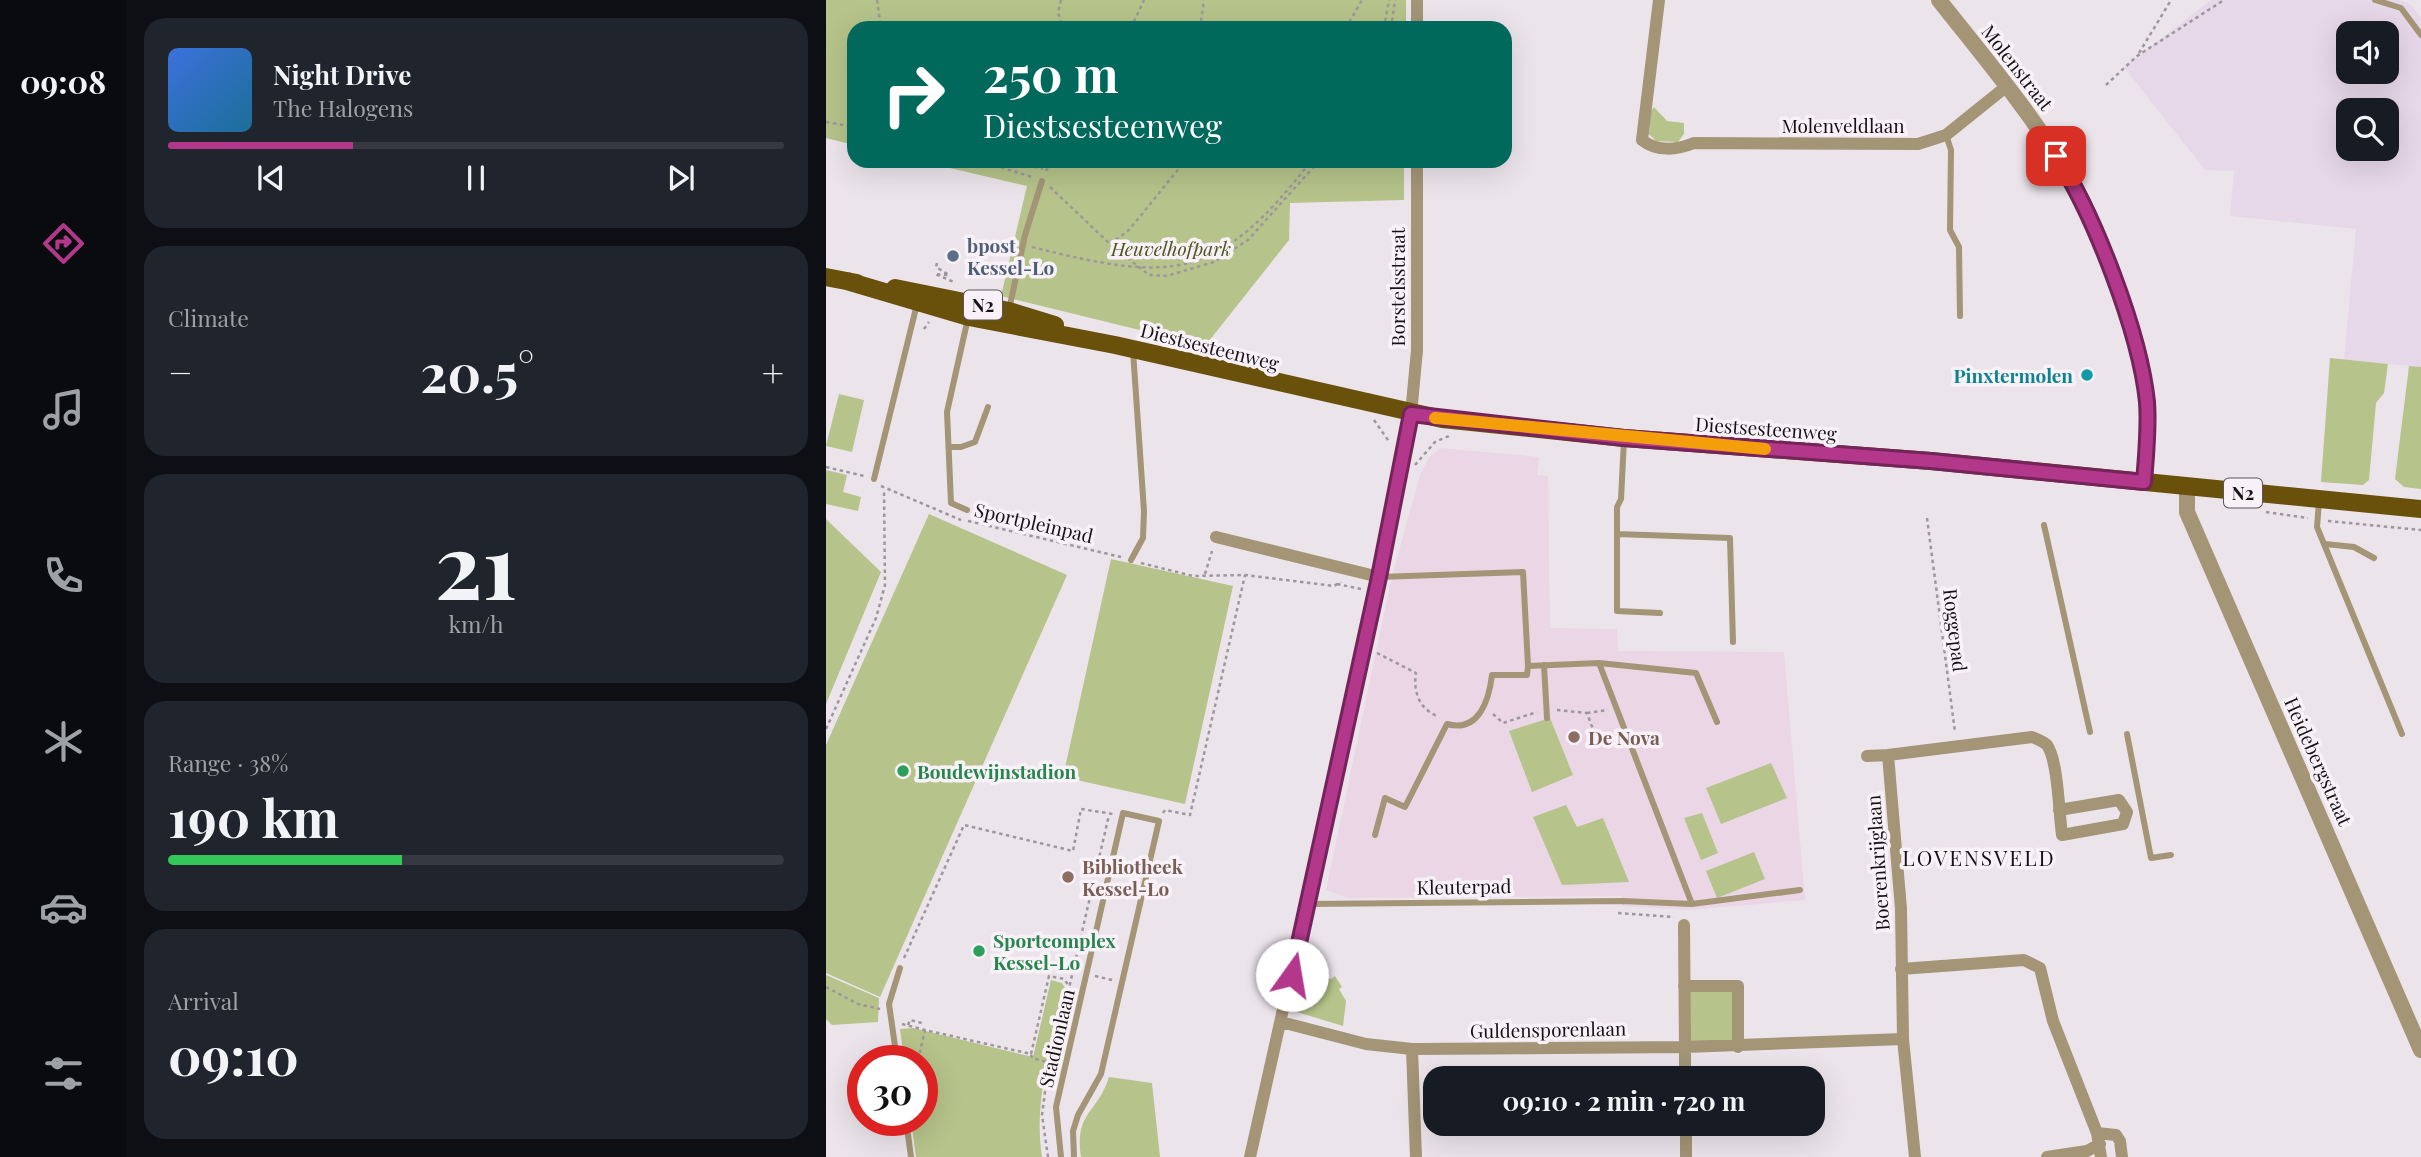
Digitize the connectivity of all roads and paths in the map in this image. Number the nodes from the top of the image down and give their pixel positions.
1 (877, 0) edge
2 (1061, 0) edge
3 (1144, 0) edge
4 (1204, 0) edge
5 (1362, 0) edge
6 (1389, 0) edge
7 (1395, 0) edge
8 (1417, 0) edge
9 (1659, 0) edge
10 (1939, 0) edge
11 (2171, 0) edge
12 (2224, 0) edge
13 (2375, 0) edge
14 (880, 21) edge
15 (1061, 21) edge
16 (1134, 21) edge
17 (1201, 21) edge
18 (1350, 21) edge
19 (1385, 21) edge
20 (1392, 21) edge
21 (1417, 21) edge
22 (2421, 35) edge
23 (2137, 56) junction
24 (2106, 85) dead end
25 (2007, 86) junction
26 (826, 122) edge
27 (847, 126) edge
28 (1946, 135) junction
29 (1002, 168) edge
30 (1039, 168) edge
31 (1179, 168) edge
32 (1305, 168) edge
33 (1313, 168) edge
34 (1417, 168) edge
35 (1046, 170) dead end
36 (1042, 181) junction
37 (1110, 244) junction
38 (1023, 245) junction
39 (1140, 268) junction
40 (935, 274) junction
41 (826, 277) edge
42 (954, 282) dead end
43 (923, 293) junction
44 (971, 310) junction
45 (1960, 316) dead end
46 (1007, 318) junction
47 (932, 319) dead end
48 (924, 329) dead end
49 (1133, 349) junction
50 (988, 407) dead end
51 (1378, 407) junction
52 (1411, 414) junction
53 (1468, 422) junction
54 (1624, 438) junction
55 (948, 447) junction
56 (1391, 447) dead end
57 (826, 467) edge
58 (1399, 477) junction
59 (874, 479) junction
60 (2144, 482) junction
61 (2187, 487) junction
62 (884, 490) junction
63 (2319, 500) junction
64 (2421, 509) edge
65 (967, 510) dead end
66 (1927, 518) dead end
67 (2044, 525) dead end
68 (1617, 534) junction
69 (1216, 537) joint
70 (2325, 544) junction
71 (2374, 558) dead end
72 (1131, 560) junction
73 (1358, 570) junction
74 (1205, 575) junction
75 (1245, 575) junction
76 (1379, 577) junction
77 (1337, 584) junction
78 (1376, 592) junction
79 (1660, 613) dead end
80 (1733, 642) dead end
81 (1364, 647) junction
82 (1599, 663) junction
83 (1544, 665) junction
84 (1528, 666) junction
85 (1486, 708) junction
86 (1617, 709) junction
87 (1587, 713) dead end
88 (1494, 715) dead end
89 (1442, 718) dead end
90 (1547, 718) dead end
91 (1717, 722) dead end
92 (826, 729) edge
93 (2090, 732) dead end
94 (2127, 734) dead end
95 (2402, 734) dead end
96 (1957, 746) junction
97 (1888, 755) junction
98 (1867, 756) dead end
99 (2059, 810) junction
100 (2141, 810) junction
101 (2127, 812) junction
102 (1123, 813) junction
103 (1109, 815) junction
104 (1159, 821) junction
105 (1375, 835) dead end
106 (2171, 855) dead end
107 (1800, 890) dead end
108 (1602, 901) junction
109 (1307, 904) junction
110 (1692, 904) junction
111 (1684, 925) joint
112 (1035, 962) dead end
113 (900, 968) joint
114 (1901, 969) junction
115 (1073, 970) junction
116 (1086, 974) junction
117 (1122, 982) junction
118 (1069, 986) junction
119 (1684, 986) junction
120 (826, 987) edge
121 (890, 1012) junction
122 (891, 1021) junction
123 (1281, 1022) junction
124 (922, 1023) dead end
125 (908, 1025) junction
126 (925, 1030) junction
127 (1903, 1040) junction
128 (895, 1045) edge
129 (922, 1045) edge
130 (1685, 1047) junction
131 (1738, 1047) junction
132 (1412, 1049) junction
133 (2421, 1050) edge
134 (1031, 1054) junction
135 (1051, 1063) junction
136 (1685, 1066) edge
137 (908, 1136) edge
138 (1686, 1136) edge
139 (2100, 1148) edge
140 (911, 1157) edge
141 (1048, 1157) edge
142 (1061, 1157) edge
143 (1074, 1157) edge
144 (1250, 1157) edge
145 (1416, 1157) edge
146 (1686, 1157) edge
147 (1915, 1157) edge
148 (2047, 1157) edge
149 (2122, 1157) edge

1 - 14 path
2 - 15 path
3 - 16 path
4 - 17 path
5 - 18 path
6 - 19 path
7 - 20 path
8 - 21 street
9 - 28 street, Molenveldlaan
10 - 25 street, Molenstraat
11 - 23 path
12 - 23 path
13 - 22 lane
23 - 24 path
25 - 28 street, Molenveldlaan
25 - 60 street, Molenstraat
26 - 27 path
28 - 45 lane
29 - 36 path
30 - 35 path
31 - 37 path
32 - 39 path
33 - 39 path
34 - 52 street, Borstelsstraat
36 - 37 path
36 - 38 lane
37 - 39 path
38 - 39 path
38 - 46 lane
40 - 40 path
40 - 42 path
40 - 43 path
41 - 43 main road, Diestsesteenweg / N2
43 - 44 main road, Diestsesteenweg / N2
43 - 59 lane
44 - 46 main road, Diestsesteenweg / N2
44 - 55 lane
46 - 49 main road, Diestsesteenweg / N2
47 - 48 path
49 - 51 main road, Diestsesteenweg / N2
49 - 72 lane
50 - 55 lane
51 - 52 main road, Diestsesteenweg / N2
51 - 56 path
52 - 53 main road, Diestsesteenweg / N2
52 - 58 street, Borstelsstraat
53 - 54 main road, Diestsesteenweg / N2
53 - 58 path
54 - 60 main road, Diestsesteenweg / N2
54 - 68 lane
55 - 65 lane
57 - 59 path
58 - 76 street, Borstelsstraat
59 - 62 path, Sportpleinpad
60 - 61 main road, Diestsesteenweg / N2
61 - 63 main road, Diestsesteenweg / N2
61 - 133 street, Heidebergstraat
62 - 72 path, Sportpleinpad
62 - 92 path
63 - 64 main road, Diestsesteenweg / N2
63 - 70 lane
66 - 96 path, Roggepad
67 - 93 lane
68 - 79 lane
68 - 80 lane
69 - 73 street
69 - 74 path
70 - 71 lane
70 - 95 lane
72 - 74 path, Sportpleinpad
73 - 76 street
73 - 77 path
74 - 75 path, Sportpleinpad
75 - 77 path, Sportpleinpad
75 - 104 path
76 - 78 street, Borstelsstraat
76 - 84 lane
77 - 78 path, Sportpleinpad
78 - 81 street, Borstelsstraat
81 - 89 path
81 - 109 street, Borstelsstraat
82 - 83 lane
82 - 86 lane
82 - 91 lane
83 - 84 lane
83 - 90 lane
84 - 85 lane
85 - 88 path
85 - 105 lane
86 - 87 path
86 - 110 lane
94 - 100 lane
96 - 97 street
96 - 99 street
97 - 98 street
97 - 114 street, Boerenkrijglaan
99 - 101 street
99 - 101 street
100 - 101 lane
100 - 106 lane
102 - 103 path
102 - 104 lane
102 - 116 lane, Stadionlaan
103 - 113 path
103 - 115 path
104 - 117 lane
107 - 110 lane, Kleuterpad
108 - 109 lane, Kleuterpad
108 - 110 lane, Kleuterpad
108 - 111 path
109 - 123 street, Borstelsstraat
111 - 119 street
112 - 115 path
113 - 121 lane
114 - 127 street, Boerenkrijglaan
114 - 139 street
115 - 116 path
115 - 118 path
116 - 117 path
116 - 142 lane, Stadionlaan
117 - 143 lane
118 - 134 path
118 - 135 path
119 - 130 street
119 - 131 street
120 - 121 path
121 - 122 lane
122 - 125 path
122 - 128 lane
123 - 132 street, Guldensporenlaan
123 - 144 street, Borstelsstraat
124 - 125 path
125 - 126 path
126 - 129 path
126 - 134 path
127 - 131 street, Guldensporenlaan
127 - 147 street, Boerenkrijglaan
130 - 131 street, Guldensporenlaan
130 - 132 street, Guldensporenlaan
130 - 136 street
132 - 145 street
134 - 135 path
135 - 141 path
137 - 140 lane
138 - 146 street
139 - 148 street
139 - 149 street

